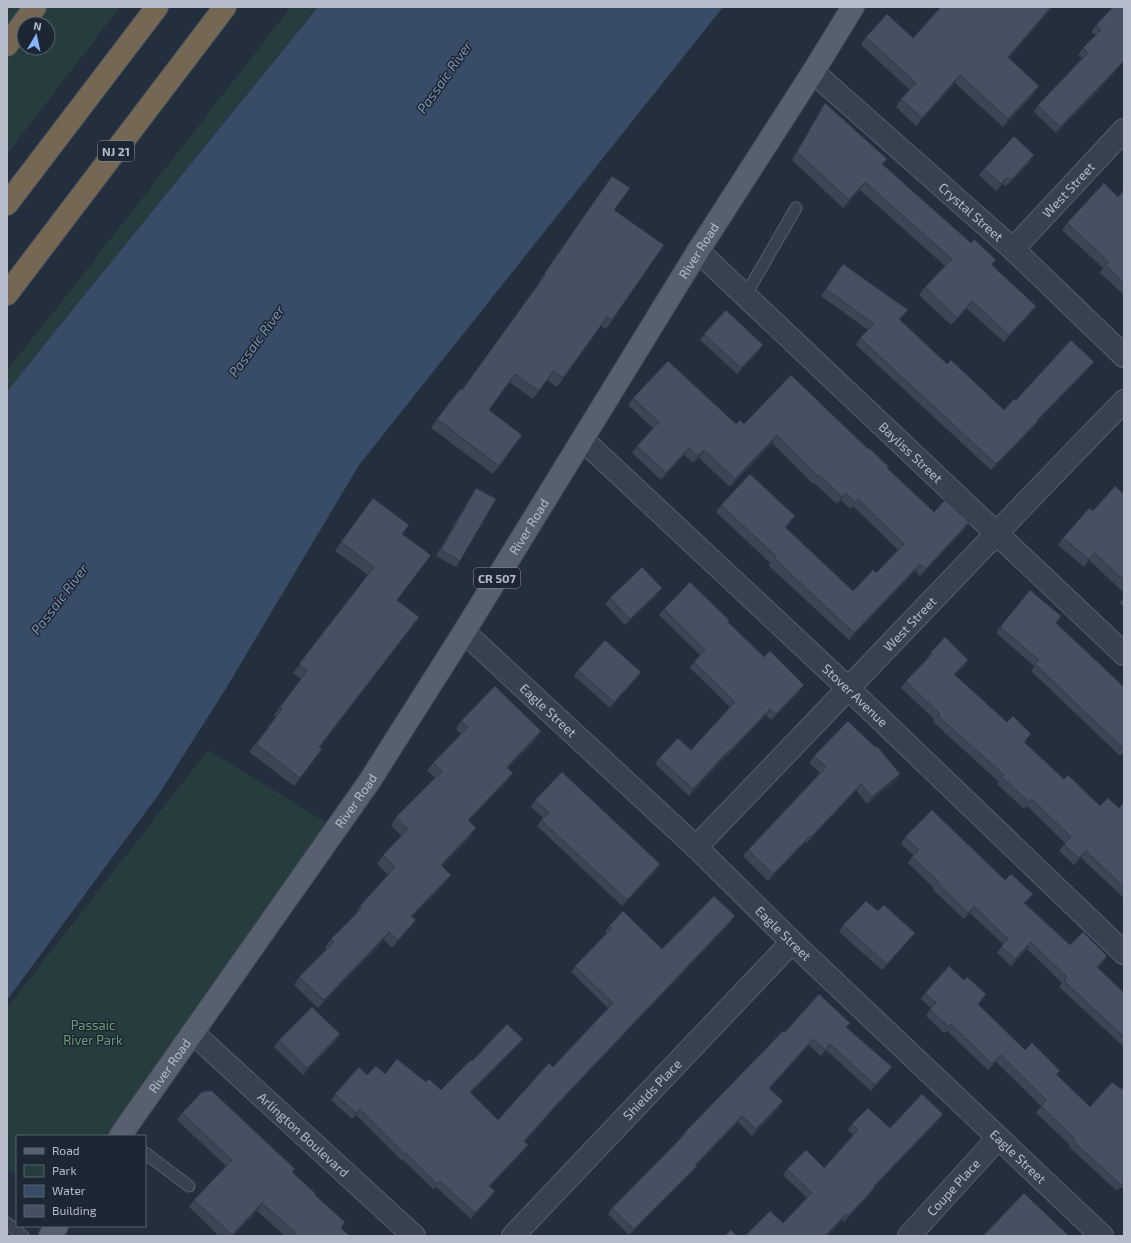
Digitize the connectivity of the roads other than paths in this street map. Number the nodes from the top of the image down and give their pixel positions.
1 (35, 7) edge
2 (157, 7) edge
3 (225, 7) edge
4 (853, 7) edge
5 (7, 45) edge
6 (813, 72) junction
7 (1124, 130) edge
8 (7, 204) edge
9 (796, 208) dead end
10 (1013, 248) junction
11 (698, 251) junction
12 (7, 294) edge
13 (745, 296) junction
14 (1124, 356) edge
15 (1124, 401) edge
16 (583, 440) junction
17 (996, 533) junction
18 (464, 632) junction
19 (1124, 654) edge
20 (849, 690) junction
21 (696, 847) junction
22 (792, 942) junction
23 (1124, 953) edge
24 (193, 1033) junction
25 (122, 1135) edge
26 (998, 1138) junction
27 (146, 1154) edge
28 (189, 1186) dead end
29 (7, 1224) edge
30 (56, 1227) edge
31 (24, 1236) edge
32 (50, 1236) edge
33 (414, 1236) edge
34 (513, 1236) edge
35 (909, 1236) edge
36 (1102, 1236) edge

1 - 5 highway
2 - 8 highway
3 - 12 highway, NJ 21
4 - 6 main road, River Road / CR 507
6 - 10 street, Crystal Street
6 - 11 main road, River Road / CR 507
7 - 10 street, West Street
9 - 13 lane
10 - 14 street, Crystal Street
11 - 13 street, Bayliss Street
11 - 16 main road, River Road / CR 507
13 - 17 street, Bayliss Street
15 - 17 street, West Street
16 - 18 main road, River Road / CR 507
16 - 20 street, Stover Avenue
17 - 19 street, Bayliss Street
17 - 20 street, West Street
18 - 21 street, Eagle Street
18 - 24 main road, River Road / CR 507
20 - 21 street, West Street
20 - 23 street, Stover Avenue
21 - 22 street, Eagle Street
22 - 26 street, Eagle Street
22 - 34 street, Shields Place
24 - 25 main road, River Road / CR 507
24 - 33 street, Arlington Boulevard
26 - 35 street, Coupe Place
26 - 36 street, Eagle Street
27 - 28 lane
29 - 31 lane
30 - 32 main road

